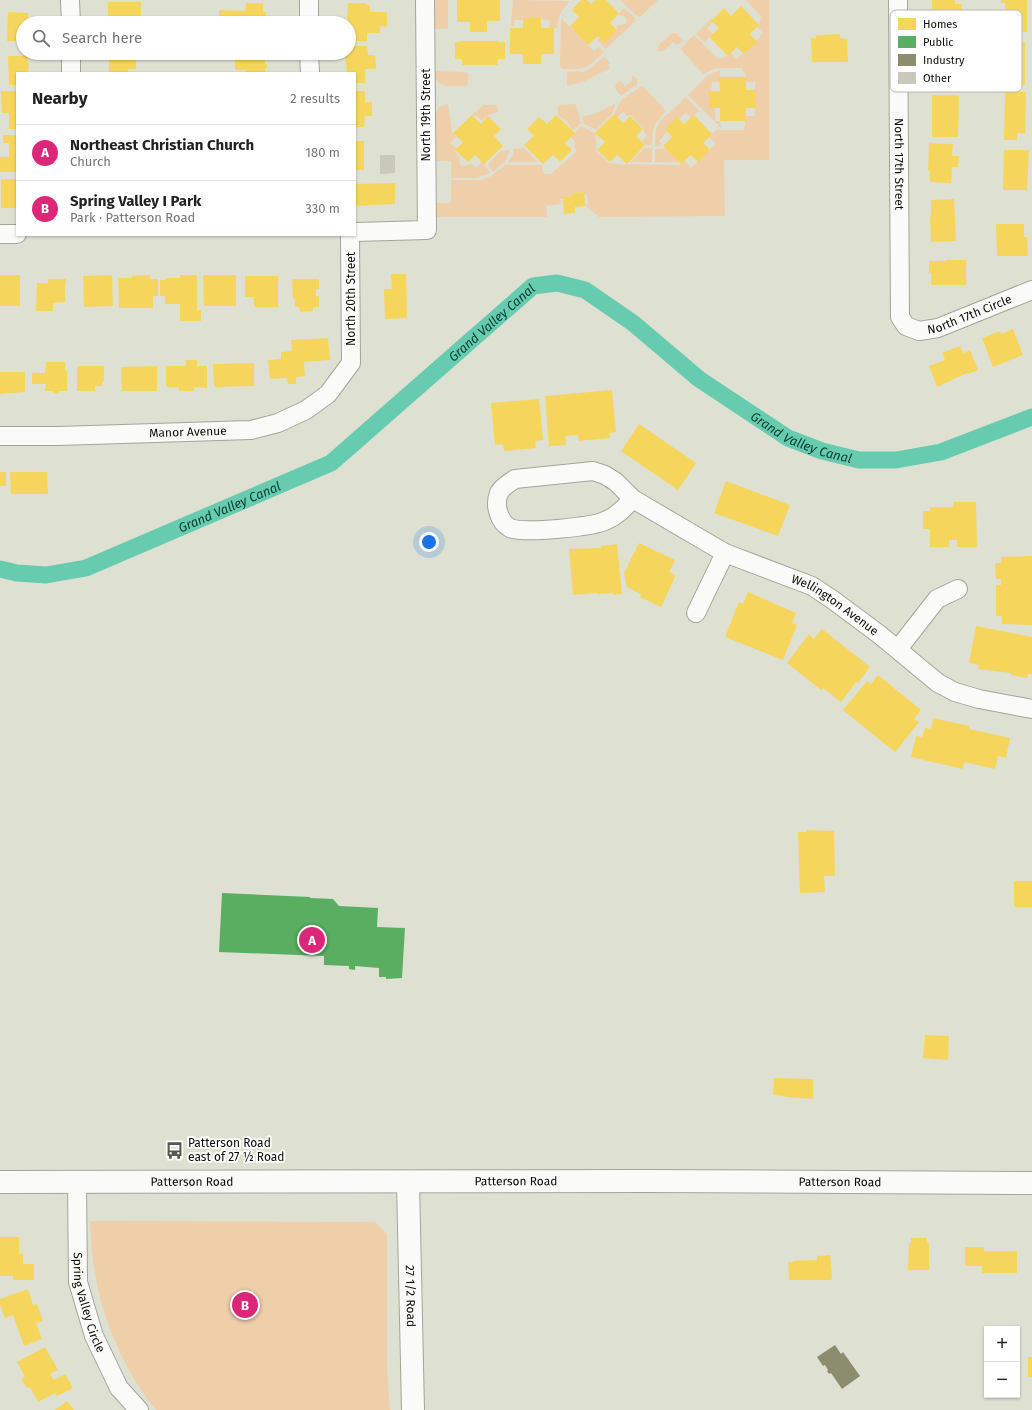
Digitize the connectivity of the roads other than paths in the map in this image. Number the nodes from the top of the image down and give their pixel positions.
1 (70, 0) edge
2 (309, 0) edge
3 (425, 0) edge
4 (898, 0) edge
5 (898, 10) edge
6 (71, 16) edge
7 (309, 16) edge
8 (71, 60) edge
9 (310, 60) edge
10 (71, 72) edge
11 (310, 72) edge
12 (899, 92) edge
13 (356, 232) edge
14 (0, 234) edge
15 (16, 234) edge
16 (350, 236) edge
17 (1032, 290) edge
18 (906, 326) joint
19 (351, 364) joint
20 (0, 436) edge
21 (633, 499) junction
22 (725, 553) junction
23 (958, 589) dead end
24 (696, 613) dead end
25 (898, 649) junction
26 (1032, 709) edge
27 (0, 1182) edge
28 (77, 1182) junction
29 (408, 1182) junction
30 (1032, 1183) edge
31 (139, 1410) edge
32 (413, 1410) edge

1 - 6 street
2 - 7 street
3 - 13 street, North 19th Street
4 - 5 street, North 17th Street
8 - 10 street
9 - 11 street
12 - 18 street, North 17th Street
14 - 15 street
16 - 19 street, North 20th Street
17 - 18 street, North 17th Circle
19 - 20 street, Manor Avenue
21 - 21 street, Wellington Avenue
21 - 22 street, Wellington Avenue
22 - 24 street
22 - 25 street, Wellington Avenue
23 - 25 street
25 - 26 street, Wellington Avenue
27 - 28 main road, Patterson Road
28 - 29 main road, Patterson Road
28 - 31 street, Spring Valley Circle
29 - 30 main road, Patterson Road
29 - 32 main road, 27 1/2 Road

